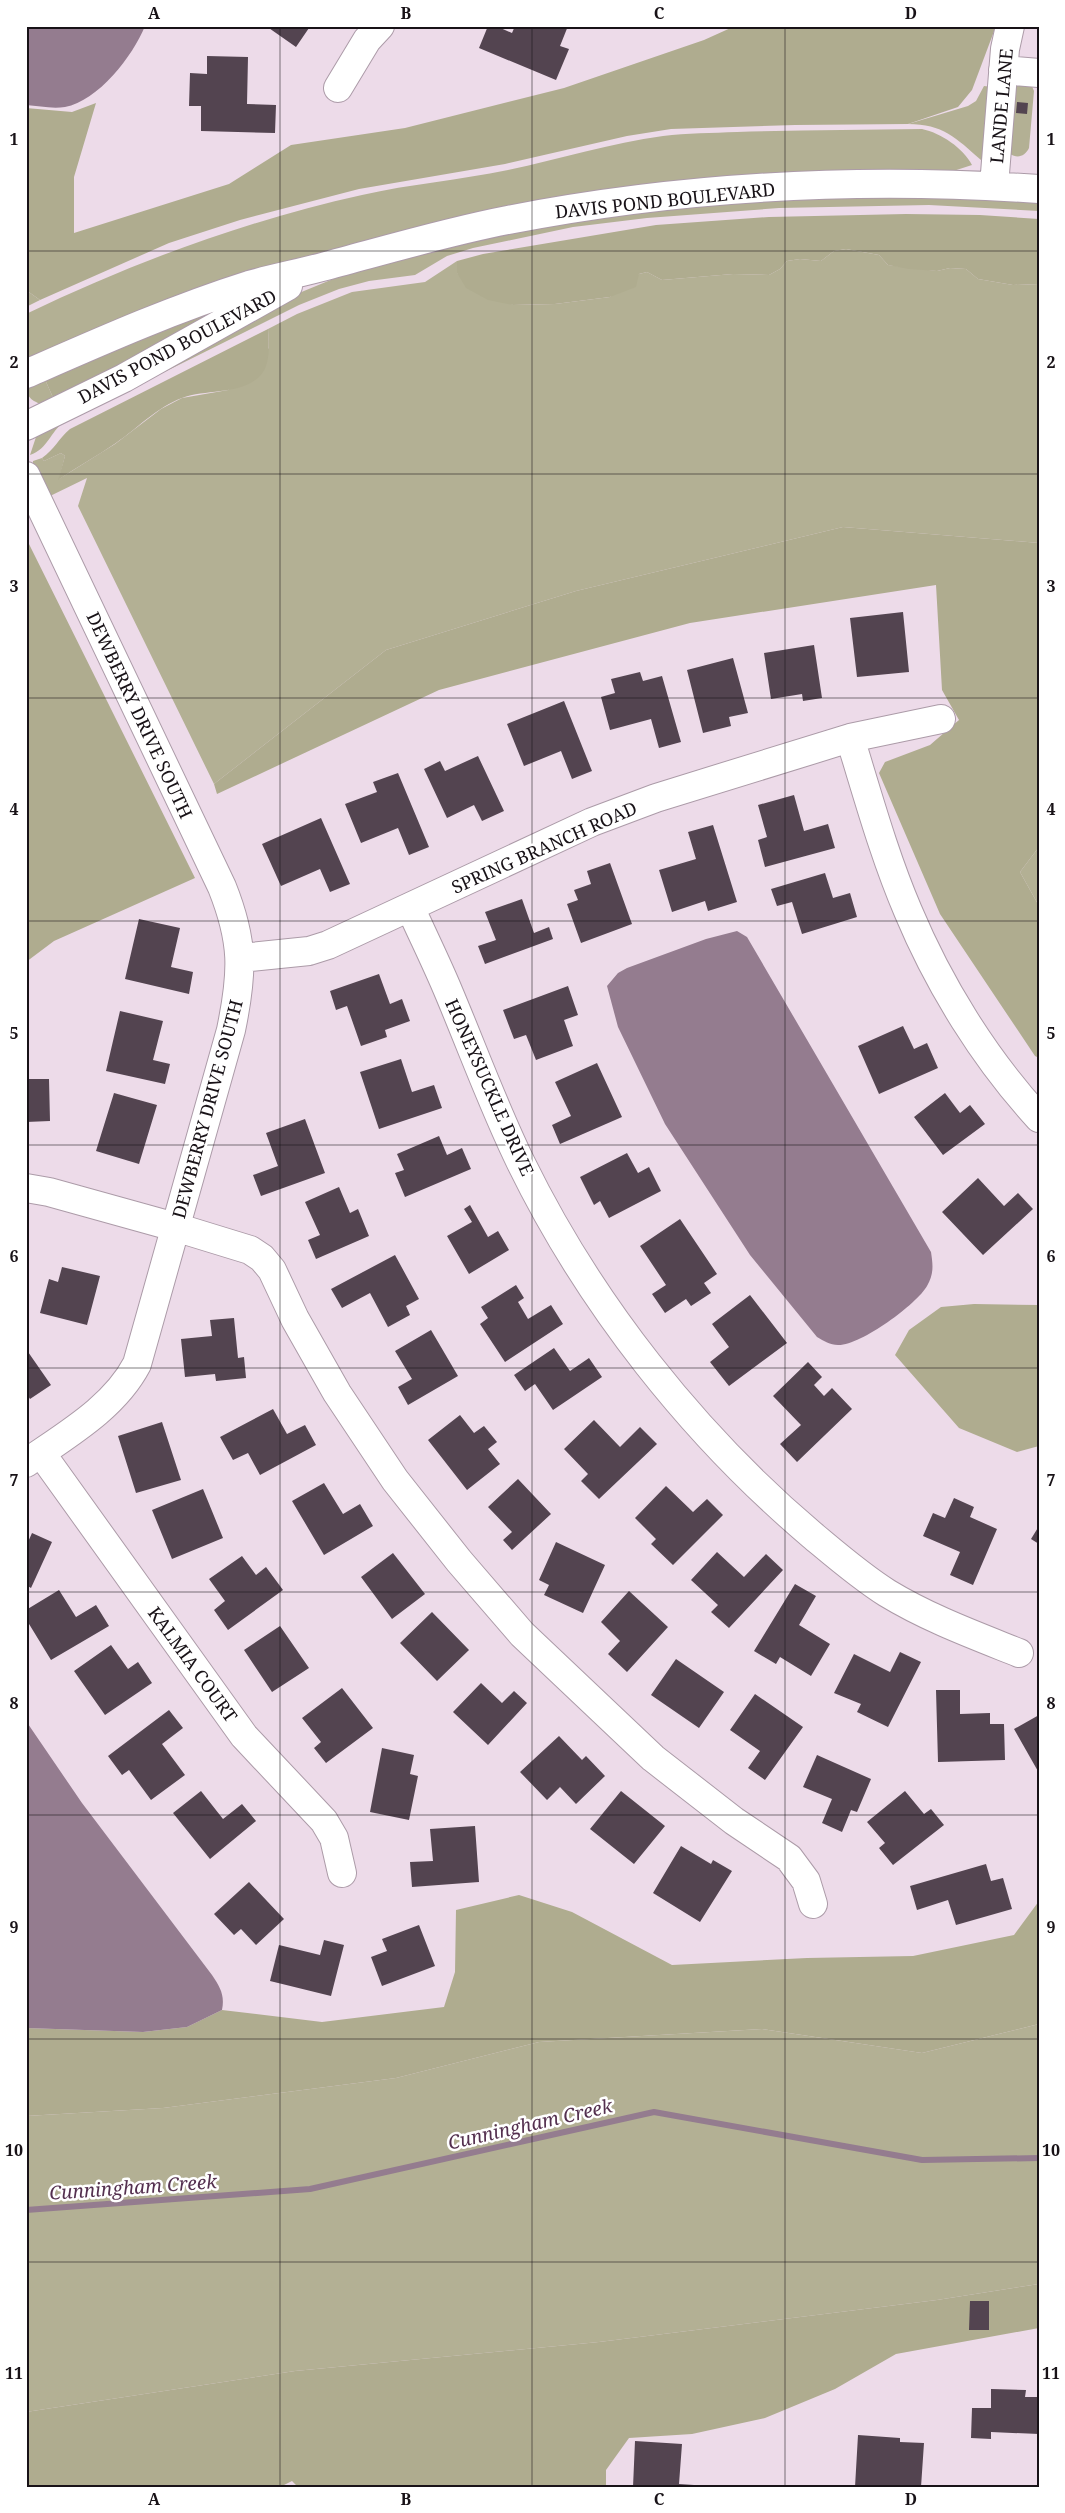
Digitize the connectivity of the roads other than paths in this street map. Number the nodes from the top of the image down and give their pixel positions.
1 (380, 26) edge
2 (1010, 26) edge
3 (1003, 70) junction
4 (1039, 72) edge
5 (338, 88) dead end
6 (994, 186) junction
7 (1039, 189) edge
8 (327, 266) junction
9 (26, 374) edge
10 (26, 426) edge
11 (26, 476) edge
12 (941, 719) dead end
13 (850, 738) junction
14 (410, 907) junction
15 (241, 958) junction
16 (1039, 1118) edge
17 (26, 1188) edge
18 (175, 1227) junction
19 (34, 1458) edge
20 (1019, 1653) dead end
21 (342, 1873) dead end
22 (813, 1904) dead end

1 - 5 street
2 - 3 street, LANDE LANE
3 - 4 street
3 - 6 street, LANDE LANE
6 - 7 street, DAVIS POND BOULEVARD
6 - 8 street, DAVIS POND BOULEVARD
8 - 9 street, DAVIS POND BOULEVARD
8 - 10 street, DAVIS POND BOULEVARD
11 - 15 street, DEWBERRY DRIVE SOUTH
12 - 13 street, SPRING BRANCH ROAD
13 - 14 street, SPRING BRANCH ROAD
13 - 16 street
14 - 15 street, SPRING BRANCH ROAD
14 - 20 street, HONEYSUCKLE DRIVE
15 - 18 street, DEWBERRY DRIVE SOUTH
17 - 18 street
18 - 19 street, DEWBERRY DRIVE SOUTH
18 - 22 street
19 - 21 street, KALMIA COURT

